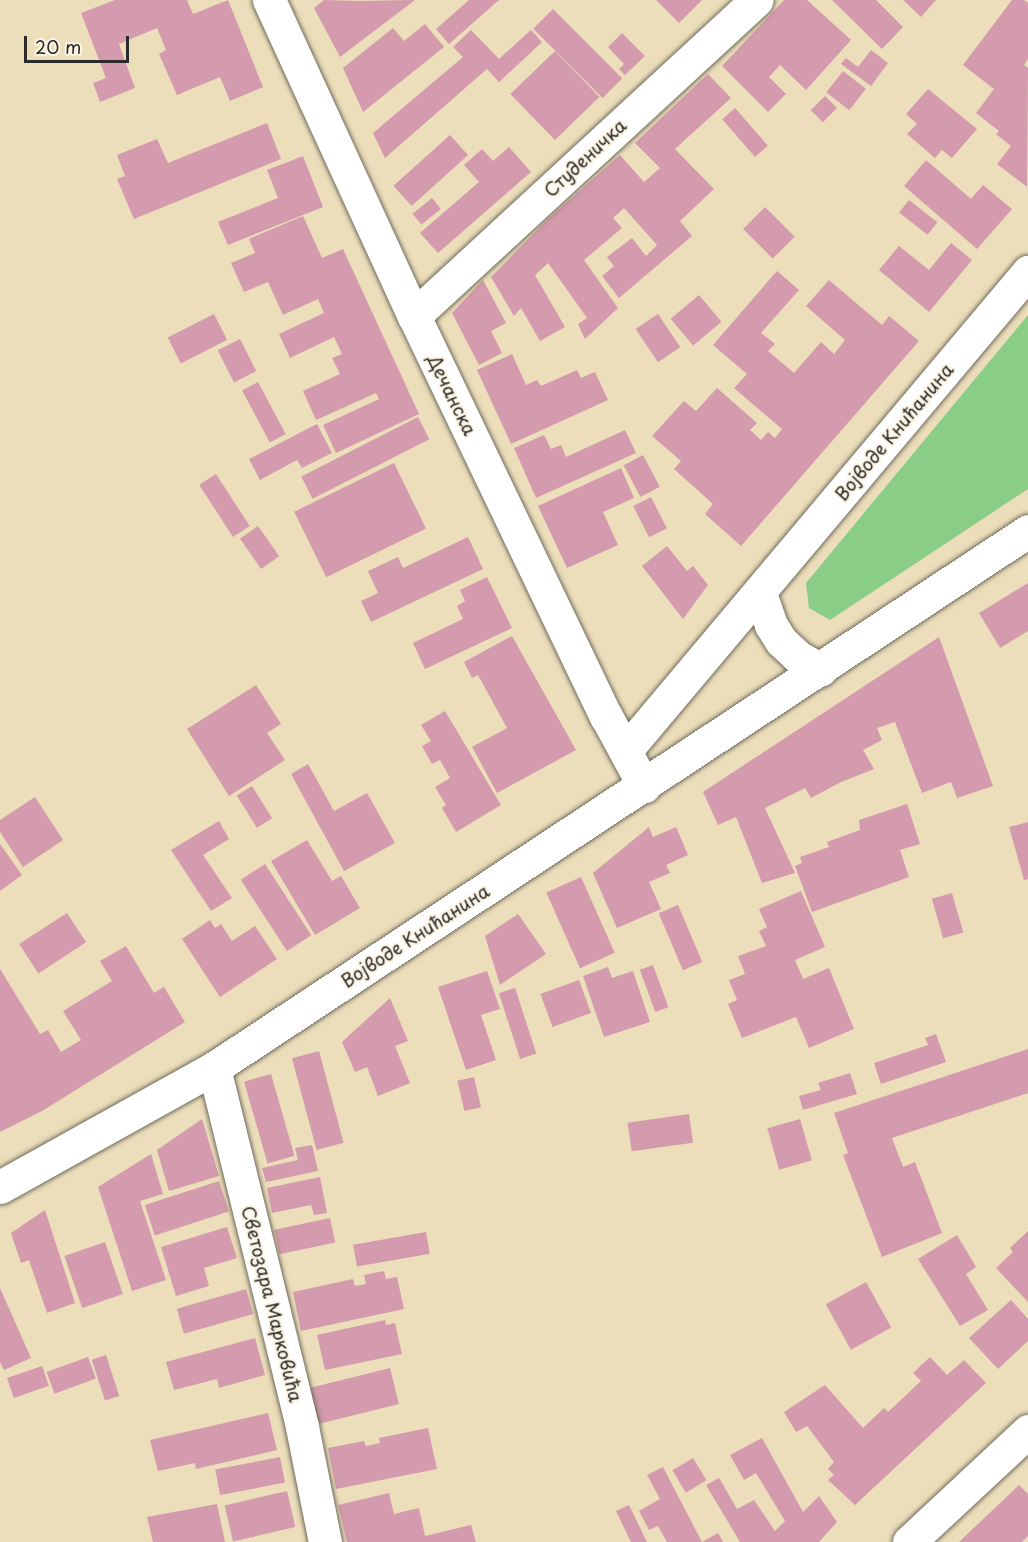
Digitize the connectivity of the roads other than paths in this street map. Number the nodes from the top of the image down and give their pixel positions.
1 (269, 0) edge
2 (756, 0) edge
3 (1028, 272) edge
4 (414, 316) junction
5 (1028, 531) edge
6 (760, 593) junction
7 (821, 670) junction
8 (626, 750) junction
9 (644, 786) junction
10 (214, 1068) junction
11 (0, 1187) edge
12 (1028, 1431) edge
13 (325, 1542) edge
14 (909, 1542) edge

1 - 4 street, Дечанска
2 - 4 street, Студеничка
3 - 6 street, Војводе Книћанина
4 - 8 street, Дечанска
5 - 7 street, Војводе Книћанина
6 - 7 street
6 - 8 street, Војводе Книћанина
7 - 9 street, Војводе Книћанина
8 - 9 street, Дечанска
9 - 10 street, Војводе Книћанина
10 - 11 street, Војводе Книћанина
10 - 13 street, Светозара Марковића
12 - 14 street

